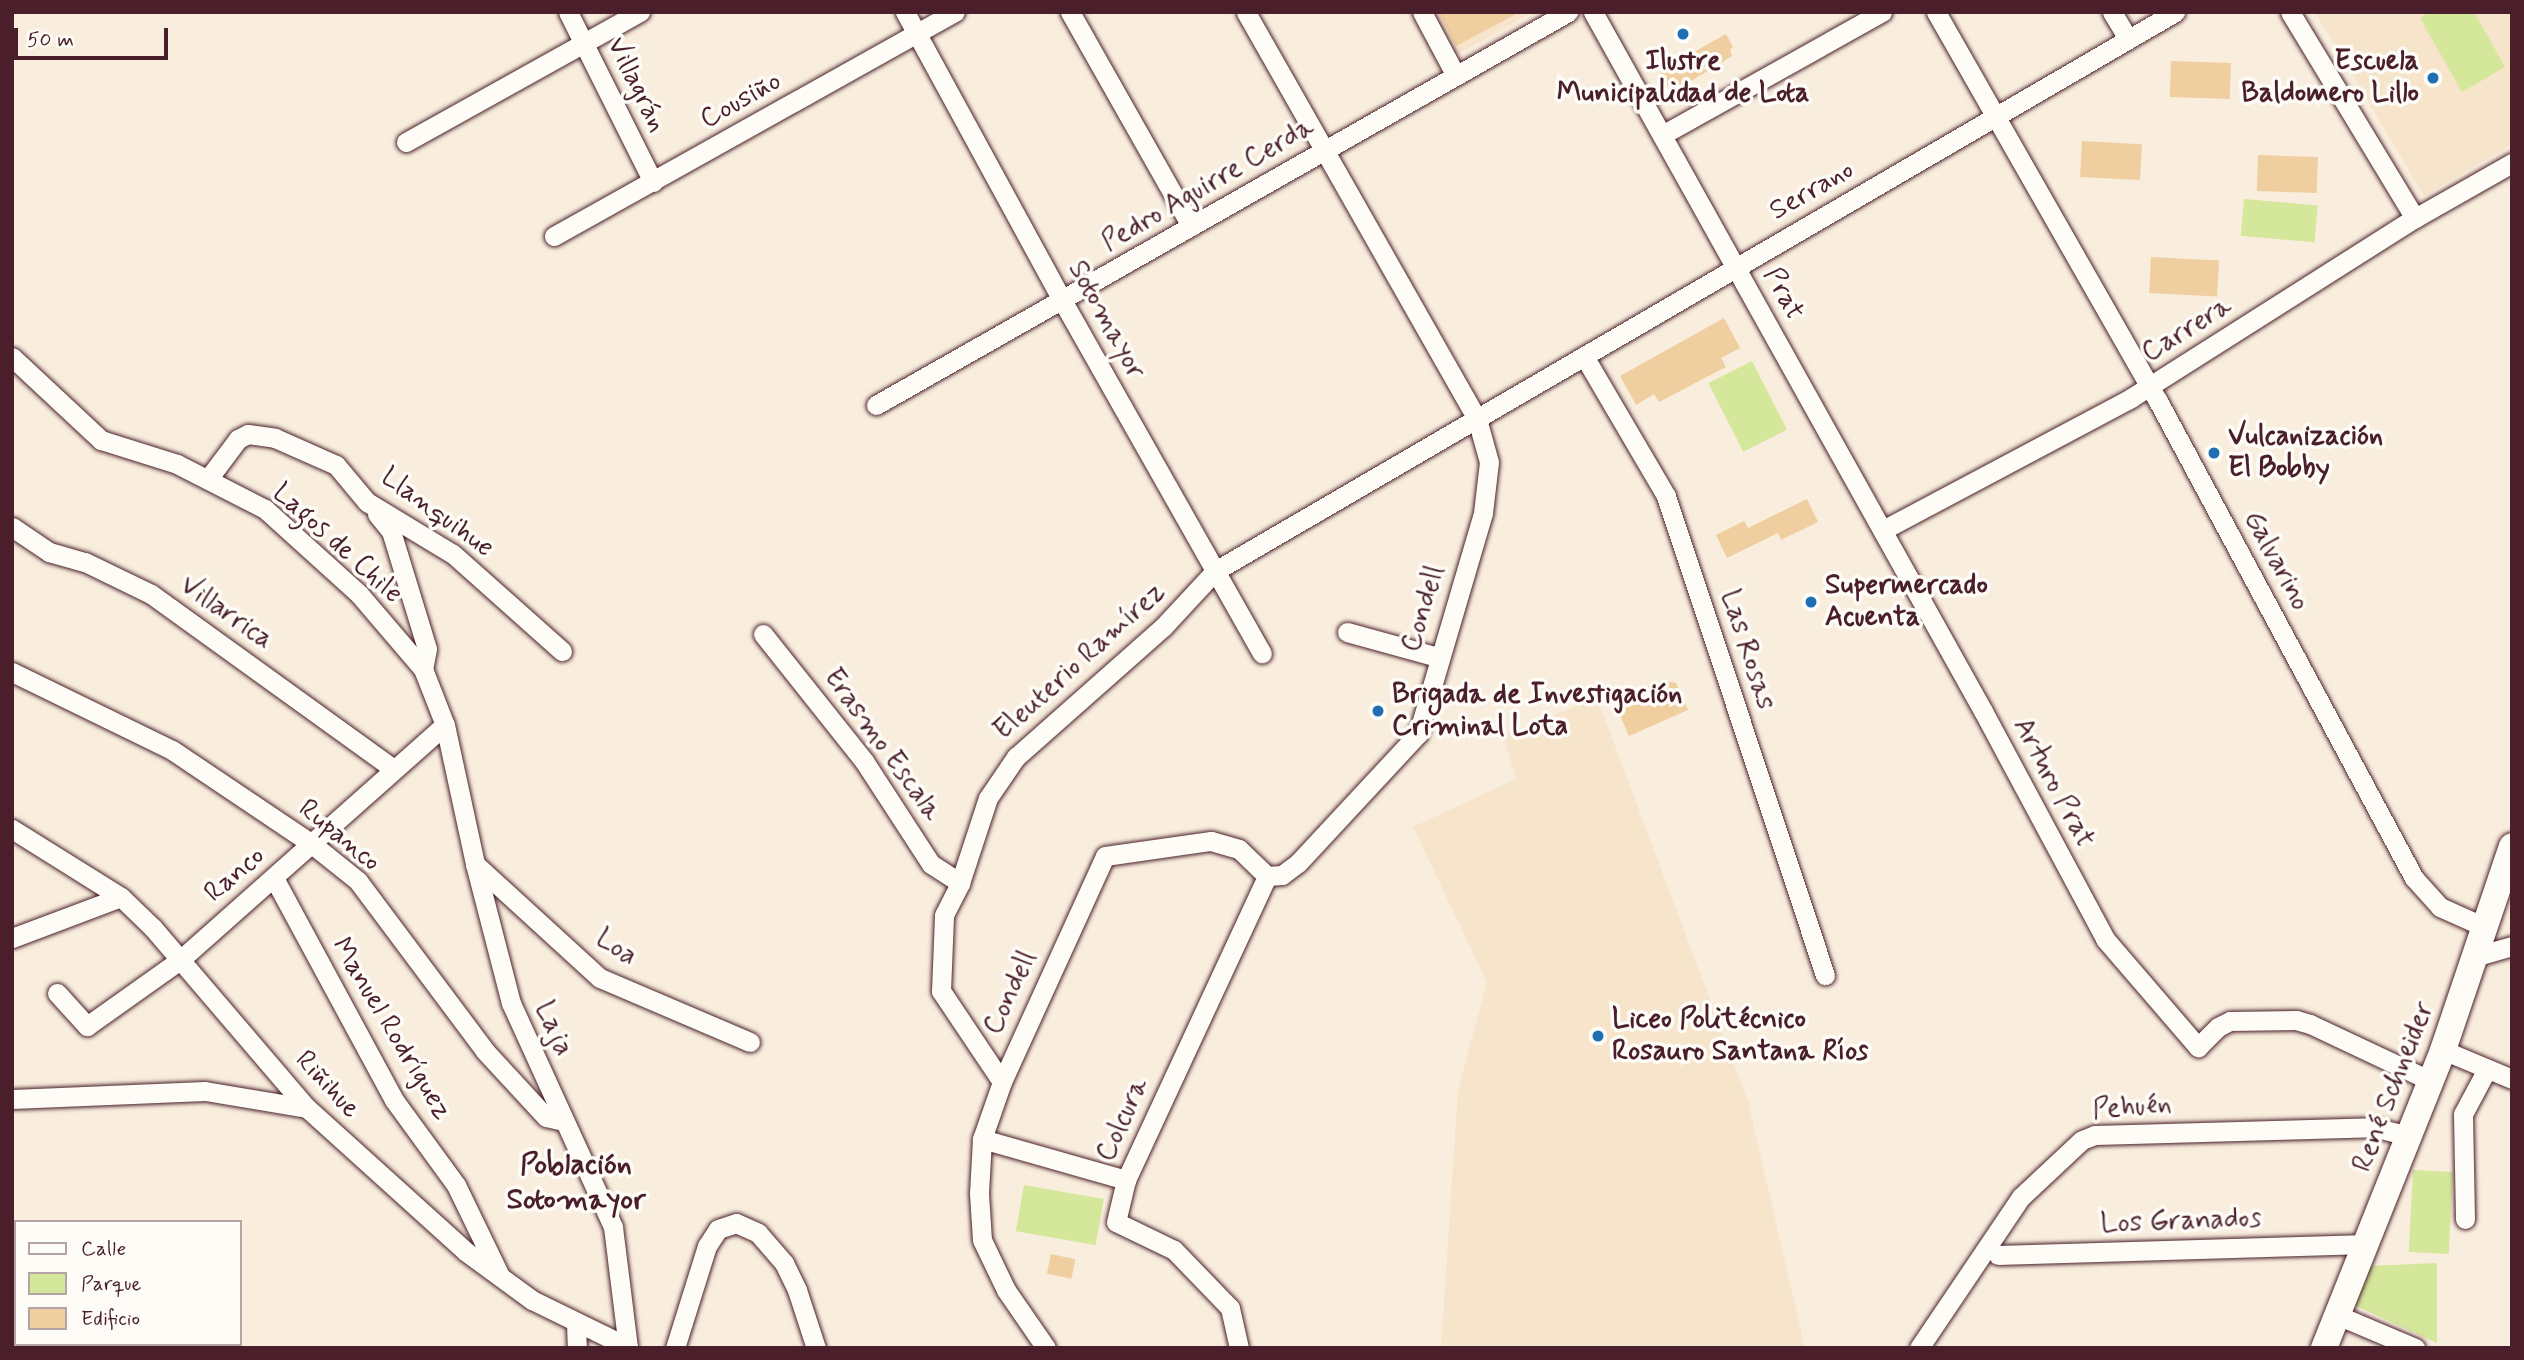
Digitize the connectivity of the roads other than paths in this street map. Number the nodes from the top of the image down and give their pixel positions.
1 (568, 12) edge
2 (640, 12) edge
3 (905, 12) edge
4 (955, 12) edge
5 (1070, 12) edge
6 (1246, 12) edge
7 (1422, 12) edge
8 (1567, 12) edge
9 (1593, 12) edge
10 (1882, 12) edge
11 (1936, 12) edge
12 (2112, 12) edge
13 (2175, 12) edge
14 (2290, 12) edge
15 (917, 34) junction
16 (2128, 40) junction
17 (585, 43) junction
18 (1456, 75) junction
19 (1996, 116) junction
20 (1662, 135) junction
21 (406, 142) dead end
22 (1326, 150) junction
23 (2512, 163) edge
24 (653, 182) junction
25 (2415, 218) junction
26 (1191, 226) junction
27 (554, 236) dead end
28 (1736, 268) junction
29 (1062, 300) junction
30 (1584, 356) junction
31 (12, 357) edge
32 (2150, 386) junction
33 (876, 405) dead end
34 (1477, 419) junction
35 (208, 479) junction
36 (367, 502) junction
37 (12, 527) edge
38 (1882, 530) junction
39 (1215, 571) junction
40 (1347, 632) dead end
41 (763, 634) dead end
42 (562, 652) dead end
43 (1262, 653) dead end
44 (1438, 657) junction
45 (424, 669) junction
46 (12, 672) edge
47 (444, 725) junction
48 (394, 769) junction
49 (12, 829) edge
50 (312, 844) junction
51 (2512, 846) edge
52 (475, 864) junction
53 (1267, 876) junction
54 (274, 878) junction
55 (960, 883) junction
56 (121, 897) junction
57 (2487, 928) junction
58 (12, 939) edge
59 (2512, 946) edge
60 (2477, 956) junction
61 (180, 960) junction
62 (1825, 975) dead end
63 (57, 993) dead end
64 (750, 1042) dead end
65 (2444, 1050) junction
66 (2487, 1069) junction
67 (2512, 1079) edge
68 (2431, 1081) junction
69 (1002, 1082) junction
70 (12, 1098) edge
71 (307, 1108) junction
72 (563, 1121) junction
73 (2409, 1136) junction
74 (982, 1139) junction
75 (1126, 1180) junction
76 (2465, 1219) dead end
77 (2366, 1244) junction
78 (1998, 1255) dead end
79 (502, 1280) junction
80 (2337, 1315) junction
81 (576, 1323) junction
82 (628, 1347) edge
83 (576, 1348) edge
84 (675, 1348) edge
85 (816, 1348) edge
86 (1046, 1348) edge
87 (1239, 1348) edge
88 (1919, 1348) edge
89 (2324, 1348) edge
90 (2415, 1348) edge

1 - 17 street, Villagrán
2 - 17 street
3 - 15 street, Sotomayor
4 - 15 street, Cousiño
5 - 26 street
6 - 22 street, Condell
7 - 18 street
8 - 18 street, Pedro Aguirre Cerda
9 - 20 street, Prat
10 - 20 street
11 - 19 street, Galvarino
12 - 16 street
13 - 16 street, Serrano
14 - 25 street
15 - 24 street, Cousiño
15 - 29 street, Sotomayor
16 - 19 street, Serrano
17 - 21 street
17 - 24 street, Villagrán
18 - 22 street, Pedro Aguirre Cerda
19 - 28 street, Serrano
19 - 32 street, Galvarino
20 - 28 street, Prat
22 - 26 street, Pedro Aguirre Cerda
22 - 34 street, Condell
23 - 25 street, Carrera
24 - 27 street, Cousiño
25 - 32 street, Carrera
26 - 29 street, Pedro Aguirre Cerda
28 - 30 street, Serrano
28 - 38 street, Prat
29 - 33 street, Pedro Aguirre Cerda
29 - 39 street, Sotomayor
30 - 34 street, Serrano
30 - 62 street, Las Rosas
31 - 35 street, Lagos de Chile
32 - 38 street, Carrera
32 - 57 street, Galvarino
34 - 39 street, Eleuterio Ramírez
34 - 44 street, Condell
35 - 36 street, Llanquihue
35 - 45 street, Lagos de Chile
36 - 42 street, Llanquihue
36 - 45 street
37 - 48 street, Villarrica
38 - 68 street, Arturo Prat
39 - 43 street, Sotomayor
39 - 55 street, Eleuterio Ramírez
40 - 44 street
41 - 55 street, Erasmo Escala
44 - 53 street, Condell
45 - 47 street, Lagos de Chile
46 - 50 street, Rupanco
47 - 48 street, Ranco
47 - 52 street, Laja
48 - 50 street, Ranco
49 - 56 street, Riñihue
50 - 54 street, Ranco
50 - 72 street, Rupanco
51 - 57 main road, René Schneider
52 - 64 street, Loa
52 - 72 street, Laja
53 - 69 street, Condell
53 - 75 street, Colcura
54 - 61 street, Ranco
54 - 79 street, Manuel Rodríguez
55 - 69 street, Eleuterio Ramírez
56 - 58 street
56 - 61 street, Riñihue
57 - 60 main road, René Schneider
59 - 60 street
60 - 65 main road, René Schneider
61 - 63 street, Ranco
61 - 71 street, Riñihue
65 - 66 street
65 - 68 main road, René Schneider
66 - 67 street
66 - 76 street
68 - 73 main road, René Schneider
69 - 74 street
70 - 71 street
71 - 79 street, Riñihue
72 - 82 street, Laja
73 - 77 main road, René Schneider
73 - 88 street, Pehuén
74 - 75 street
74 - 86 street
75 - 87 street, Colcura
77 - 78 street, Los Granados
77 - 80 main road, René Schneider
79 - 81 street, Riñihue
80 - 89 main road, René Schneider
80 - 90 street
81 - 82 street, Riñihue
81 - 83 street
84 - 85 street

